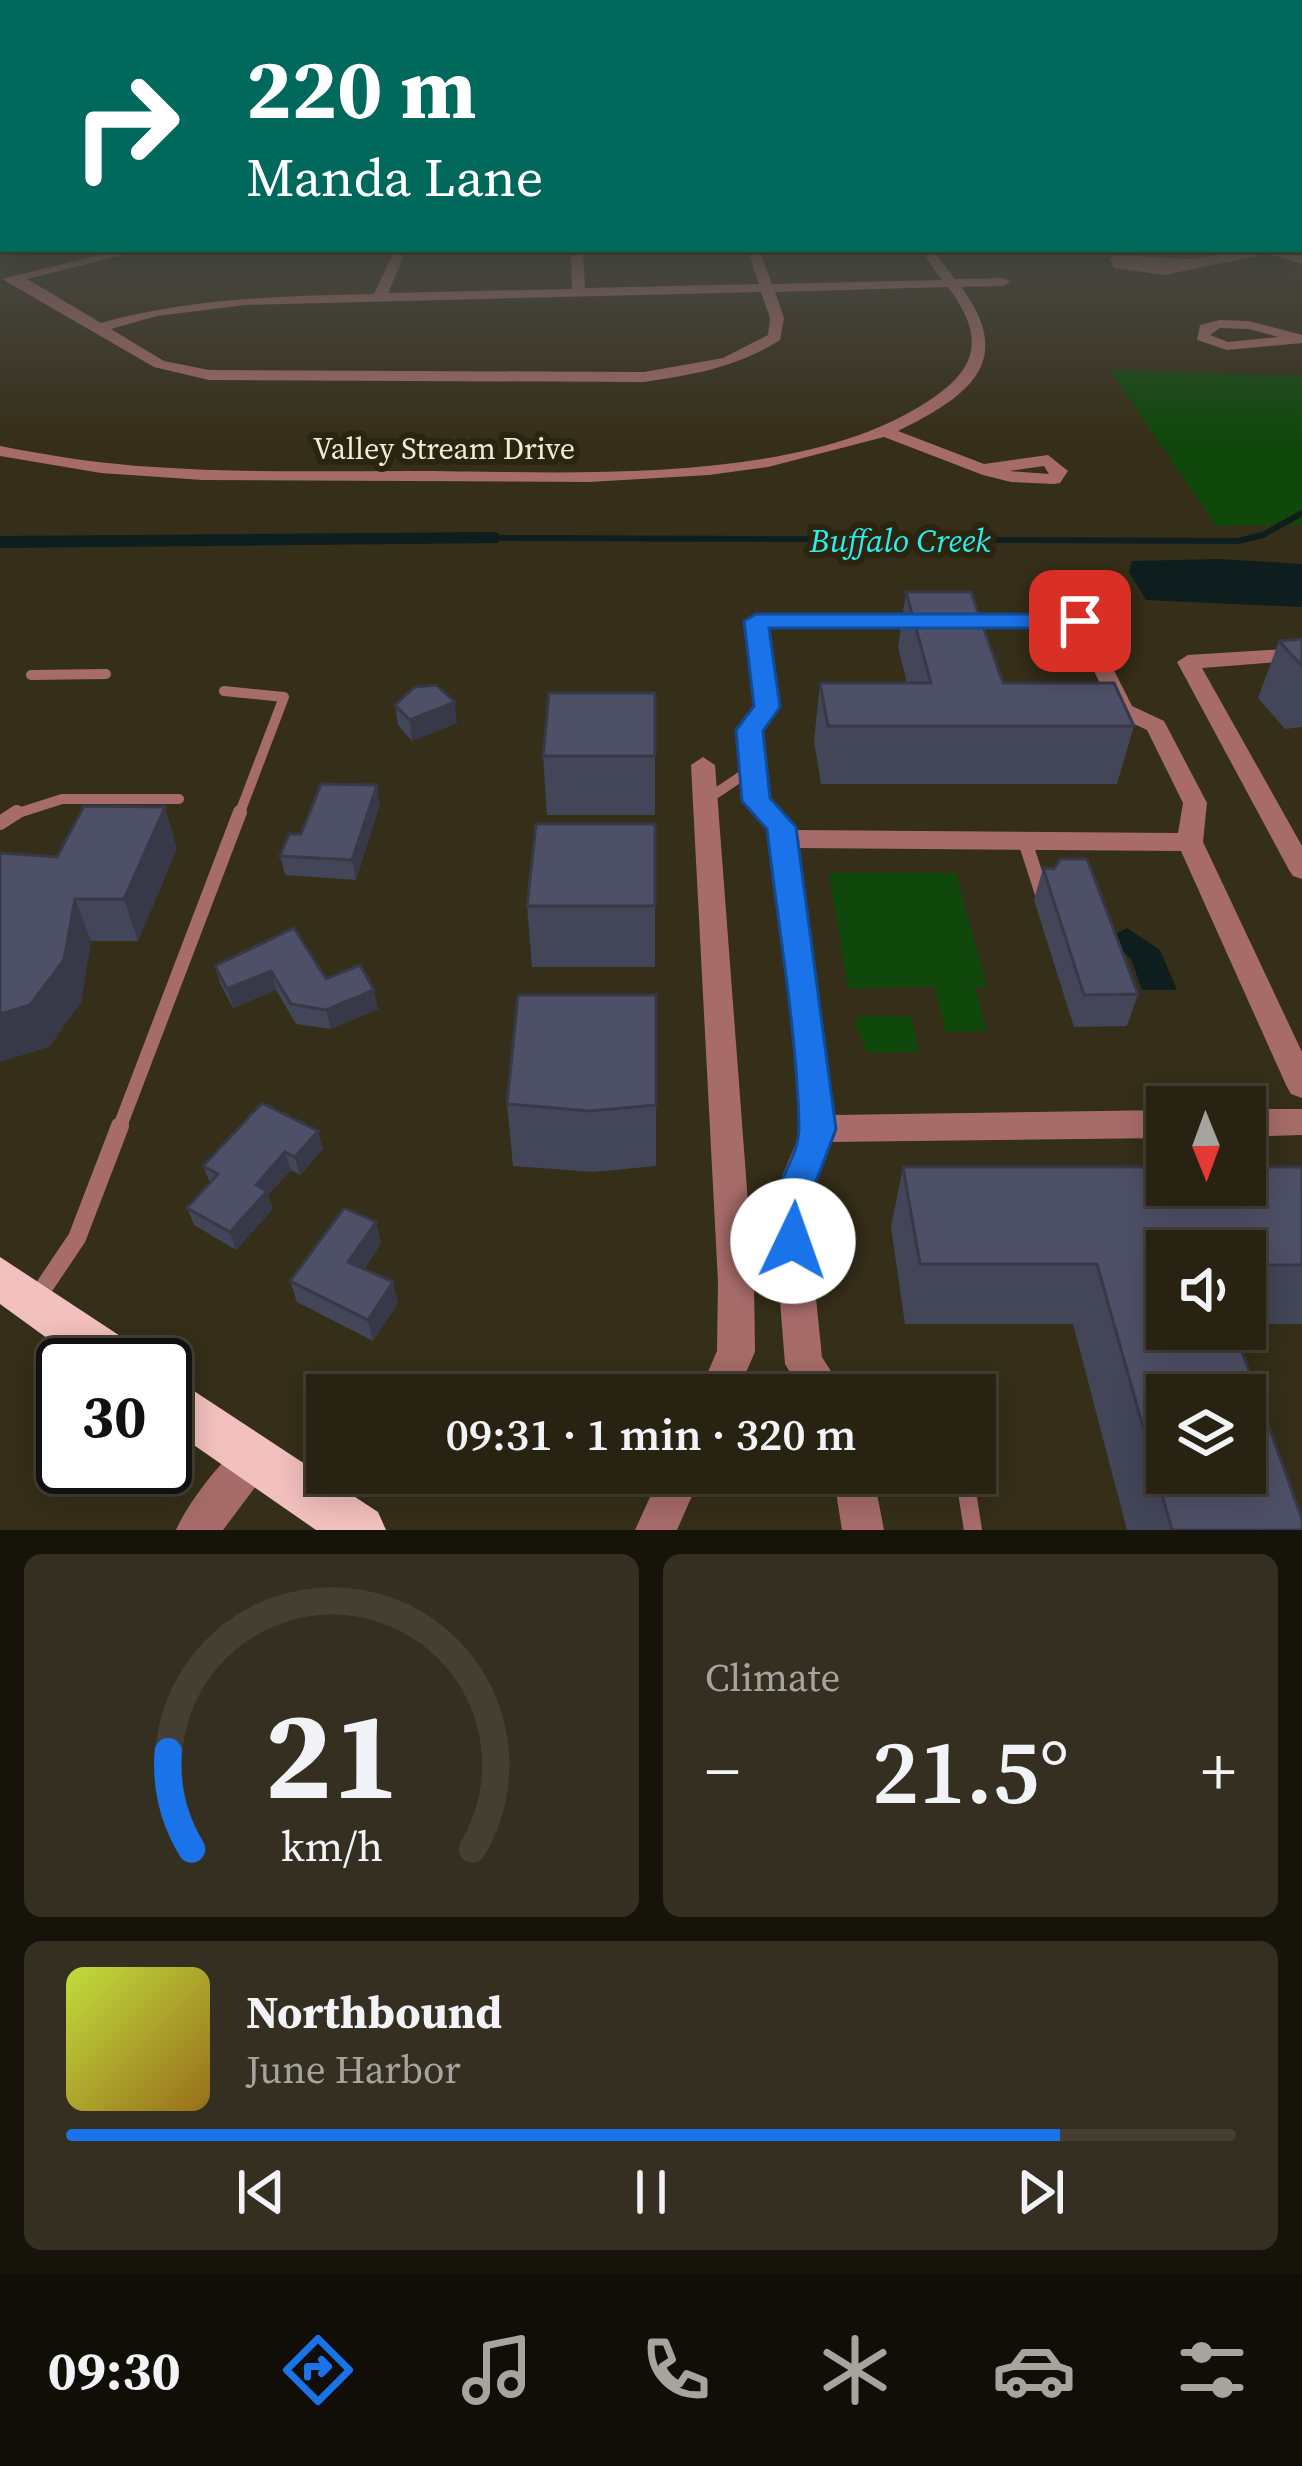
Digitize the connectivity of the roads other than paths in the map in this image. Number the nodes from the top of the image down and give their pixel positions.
1 (49, 301) edge
2 (242, 301) edge
3 (771, 301) edge
4 (961, 301) edge
5 (100, 328) junction
6 (1302, 339) edge
7 (885, 431) junction
8 (0, 452) edge
9 (986, 469) dead end
10 (1302, 654) edge
11 (31, 674) dead end
12 (106, 674) dead end
13 (224, 691) dead end
14 (704, 765) dead end
15 (753, 768) junction
16 (179, 799) dead end
17 (706, 800) junction
18 (0, 823) edge
19 (783, 839) junction
20 (1025, 841) junction
21 (1190, 842) junction
22 (1302, 871) edge
23 (1041, 891) edge
24 (1302, 1085) edge
25 (1302, 1122) edge
26 (1266, 1123) edge
27 (1146, 1124) edge
28 (818, 1129) junction
29 (18, 1289) edge
30 (86, 1338) edge
31 (726, 1374) edge
32 (811, 1374) edge
33 (192, 1416) edge
34 (251, 1460) junction
35 (672, 1494) edge
36 (857, 1494) edge
37 (968, 1494) edge
38 (197, 1530) edge
39 (360, 1530) edge
40 (656, 1530) edge
41 (862, 1530) edge
42 (974, 1530) edge

1 - 5 street
2 - 5 street
3 - 5 street
4 - 7 street, Valley Stream Drive
6 - 6 street
7 - 8 street, Valley Stream Drive
7 - 9 street
10 - 22 street
11 - 12 lane
13 - 29 lane
14 - 17 street
15 - 17 lane
15 - 19 street
15 - 21 street
16 - 18 lane
17 - 31 street
19 - 20 street
19 - 28 street
20 - 21 street
20 - 23 lane
21 - 24 street
25 - 26 street
27 - 28 street
28 - 32 street
29 - 30 main road
33 - 34 main road
34 - 38 street
34 - 39 main road
35 - 40 street
36 - 41 street
37 - 42 lane

